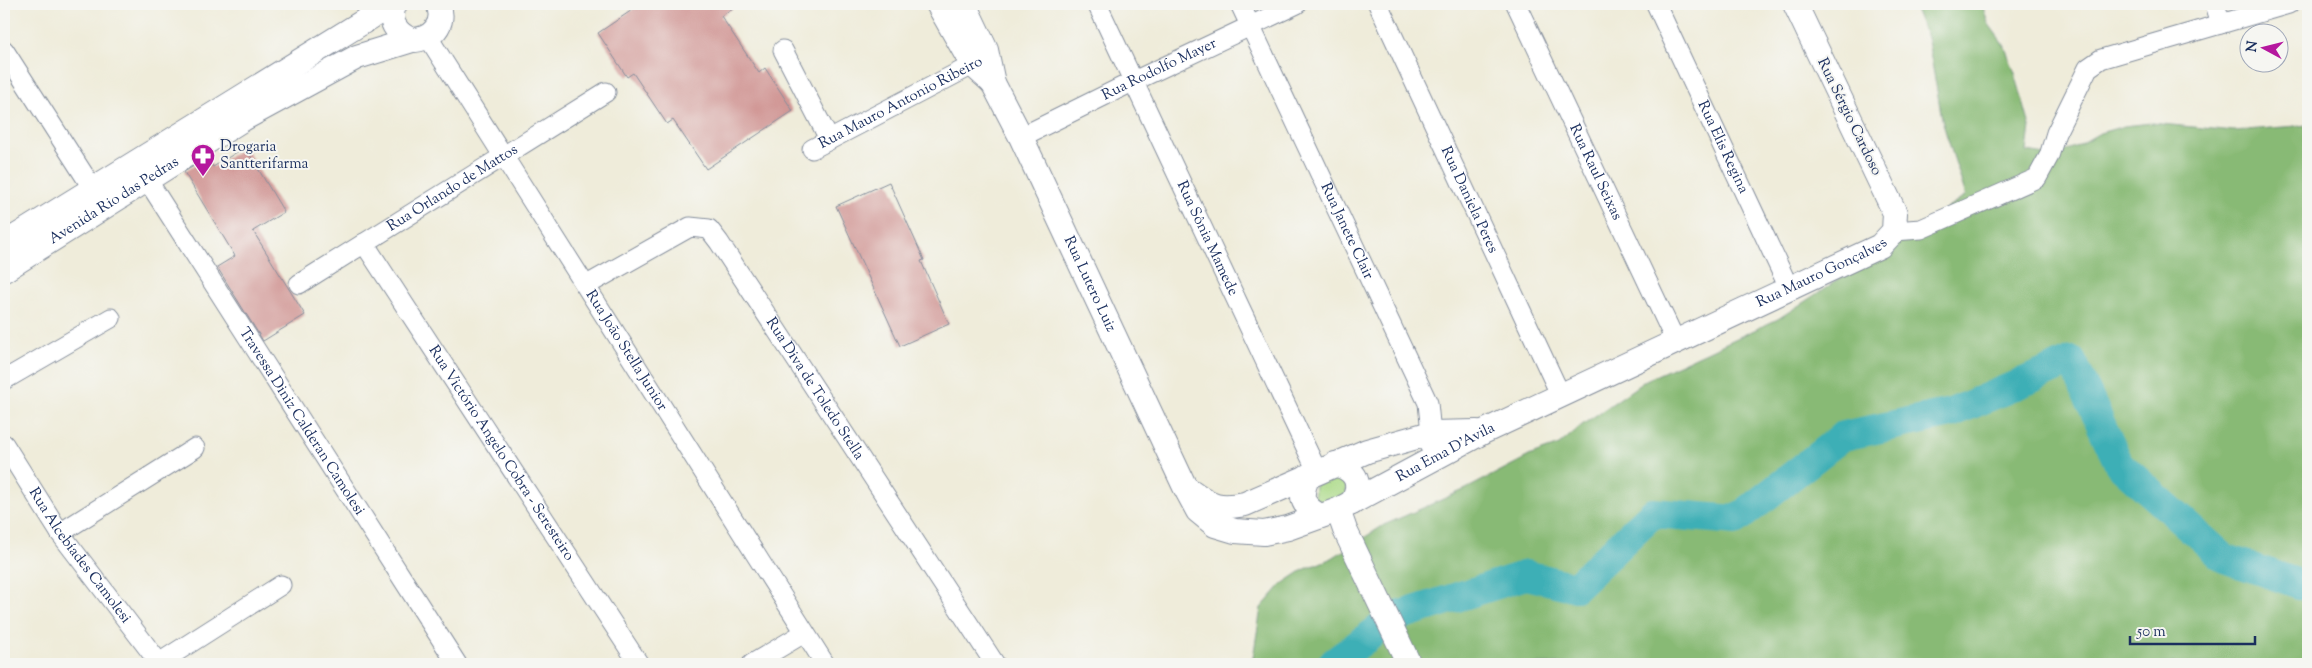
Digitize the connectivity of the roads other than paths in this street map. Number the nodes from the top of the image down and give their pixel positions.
1 (393, 4) edge
2 (454, 4) edge
3 (938, 4) edge
4 (964, 4) edge
5 (1097, 4) edge
6 (1240, 4) edge
7 (1297, 4) edge
8 (1378, 4) edge
9 (1516, 4) edge
10 (1656, 4) edge
11 (2215, 4) edge
12 (2290, 4) edge
13 (1802, 6) edge
14 (2221, 24) junction
15 (429, 26) edge
16 (1250, 26) junction
17 (4, 50) edge
18 (783, 50) dead end
19 (980, 61) junction
20 (1134, 81) junction
21 (606, 92) dead end
22 (1021, 137) junction
23 (829, 139) junction
24 (812, 149) dead end
25 (503, 157) junction
26 (146, 178) junction
27 (93, 189) junction
28 (66, 230) junction
29 (1894, 231) junction
30 (364, 243) junction
31 (4, 244) edge
32 (4, 270) edge
33 (299, 284) dead end
34 (587, 284) junction
35 (1789, 288) junction
36 (111, 318) dead end
37 (1676, 342) junction
38 (4, 380) edge
39 (1561, 396) junction
40 (1483, 432) junction
41 (1432, 433) junction
42 (4, 444) edge
43 (195, 448) dead end
44 (1424, 463) junction
45 (1320, 470) junction
46 (1184, 485) junction
47 (1337, 510) junction
48 (60, 533) junction
49 (280, 585) dead end
50 (804, 633) junction
51 (1409, 663) edge
52 (159, 664) edge
53 (457, 664) edge
54 (639, 664) edge
55 (752, 664) edge
56 (825, 664) edge
57 (995, 664) edge

1 - 15 street
1 - 27 street, Avenida Rio das Pedras
2 - 15 street
3 - 19 street, Rua Lutero Luiz
4 - 19 street, Rua Lutero Luiz
5 - 20 street, Rua Sônia Mamede
6 - 16 street, Rua Janete Clair
7 - 16 street, Rua Rodolfo Mayer
8 - 39 street, Rua Daniela Peres
9 - 37 street, Rua Raul Seixas
10 - 35 street, Rua Elis Regina
11 - 14 street
12 - 14 street, Rua Mauro Gonçalves
13 - 29 street, Rua Sérgio Cardoso
14 - 29 street, Rua Mauro Gonçalves
15 - 25 street, Rua João Stella Junior
15 - 26 street, Avenida Rio das Pedras
16 - 20 street, Rua Rodolfo Mayer
16 - 41 street, Rua Janete Clair
17 - 27 street
18 - 23 street
19 - 22 street, Rua Lutero Luiz
19 - 23 street, Rua Mauro Antonio Ribeiro
20 - 22 street, Rua Rodolfo Mayer
20 - 45 street, Rua Sônia Mamede
21 - 25 street, Rua Orlando de Mattos
22 - 46 street, Rua Lutero Luiz
23 - 24 street, Rua Mauro Antonio Ribeiro
25 - 30 street, Rua Orlando de Mattos
25 - 34 street, Rua João Stella Junior
26 - 28 street, Avenida Rio das Pedras
26 - 53 street, Travessa Diniz Calderan Camolesi
27 - 28 street
27 - 31 street, Avenida Rio das Pedras
28 - 32 street, Avenida Rio das Pedras
29 - 35 street, Rua Mauro Gonçalves
30 - 33 street, Rua Orlando de Mattos
30 - 54 street, Rua Victório Angelo Cobra - Seresteiro
34 - 50 street, Rua João Stella Junior
34 - 57 street, Rua Diva de Toledo Stella
35 - 37 street, Rua Mauro Gonçalves
36 - 38 street
37 - 39 street, Rua Mauro Gonçalves
39 - 40 street, Rua Mauro Gonçalves
40 - 41 street, Rua Ema D'Avila
40 - 44 street, Rua Ema D'Avila
41 - 44 street, Rua Janete Clair
41 - 45 street, Rua Ema D'Avila
42 - 48 street, Rua Alcebíades Camolesi
43 - 48 street
44 - 47 street, Rua Ema D'Avila
45 - 46 street, Rua Ema D'Avila
45 - 47 street
45 - 47 street
46 - 47 street, Rua Ema D'Avila
47 - 51 street
48 - 52 street, Rua Alcebíades Camolesi
49 - 52 street
50 - 55 street
50 - 56 street, Rua João Stella Junior

